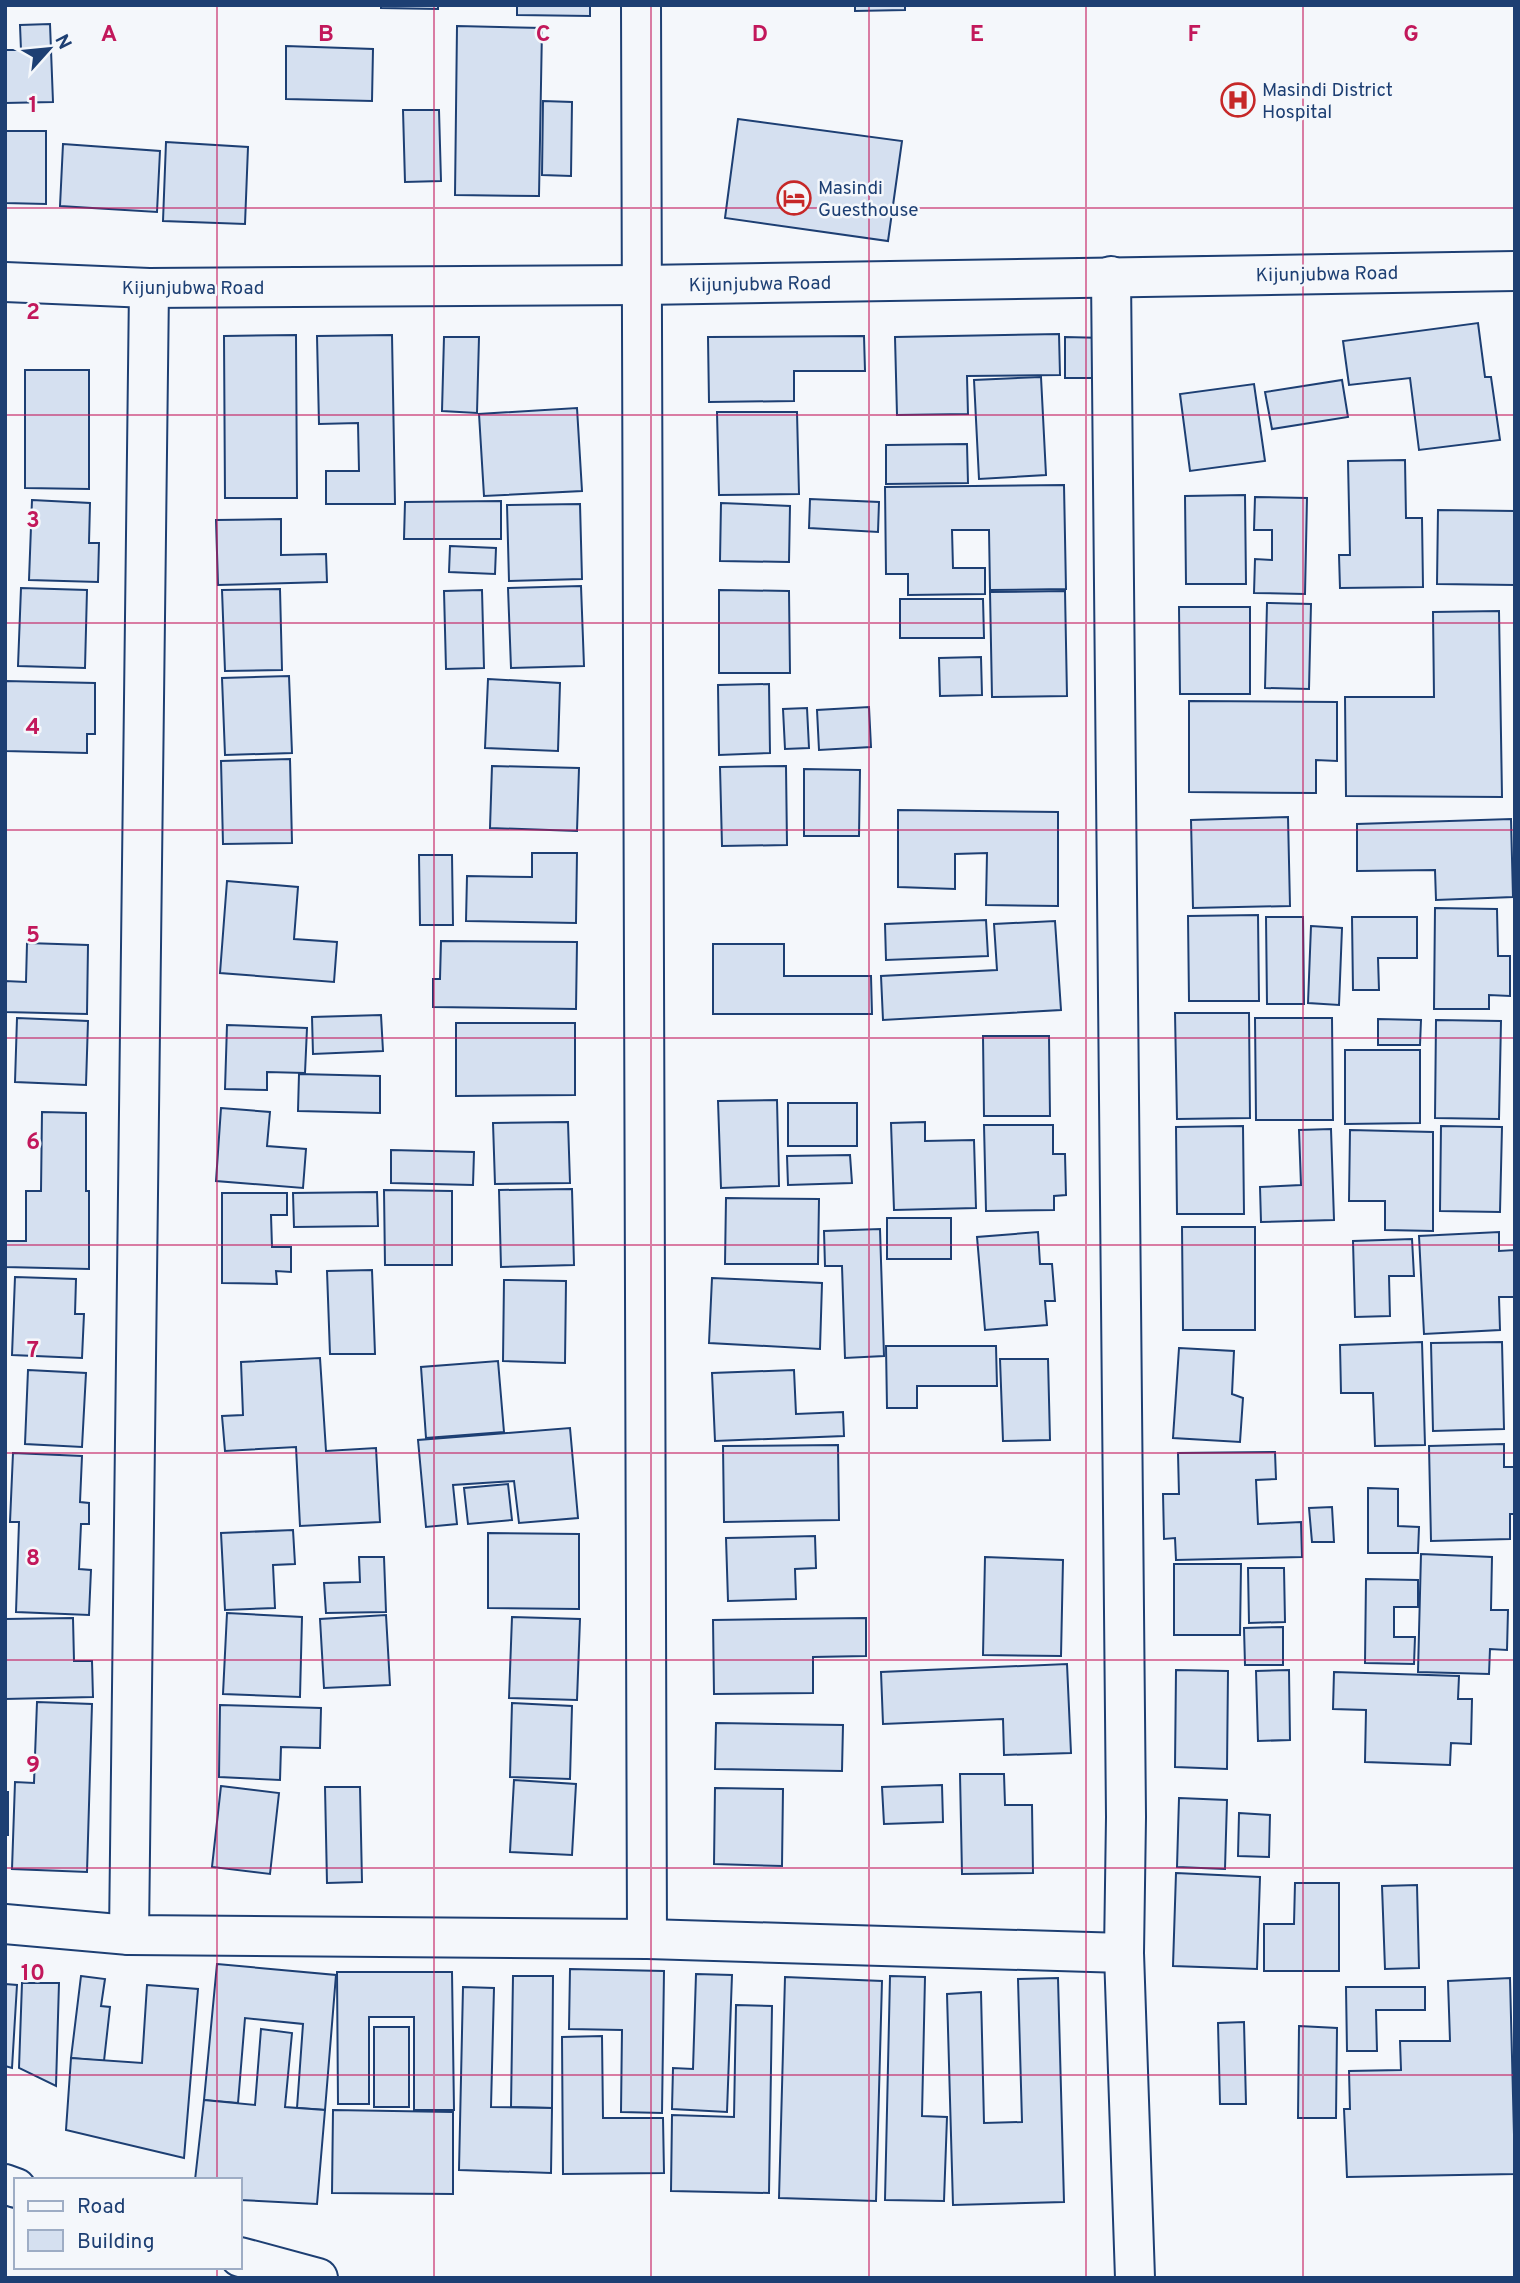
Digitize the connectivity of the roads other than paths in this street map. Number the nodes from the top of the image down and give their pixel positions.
1 (641, 5) edge
2 (1515, 271) edge
3 (1111, 276) junction
4 (5, 282) edge
5 (642, 285) junction
6 (149, 288) junction
7 (5, 1924) edge
8 (130, 1935) junction
9 (647, 1939) junction
10 (1124, 1953) junction
11 (242, 2259) edge
12 (318, 2278) edge
13 (1135, 2278) edge

1 - 5 street
2 - 3 street, Kijunjubwa Road
3 - 5 street, Kijunjubwa Road
3 - 10 street
4 - 6 street, Kijunjubwa Road
5 - 6 street, Kijunjubwa Road
5 - 9 street
6 - 8 street
7 - 8 street
8 - 9 street
9 - 10 street
10 - 13 street
11 - 12 street

